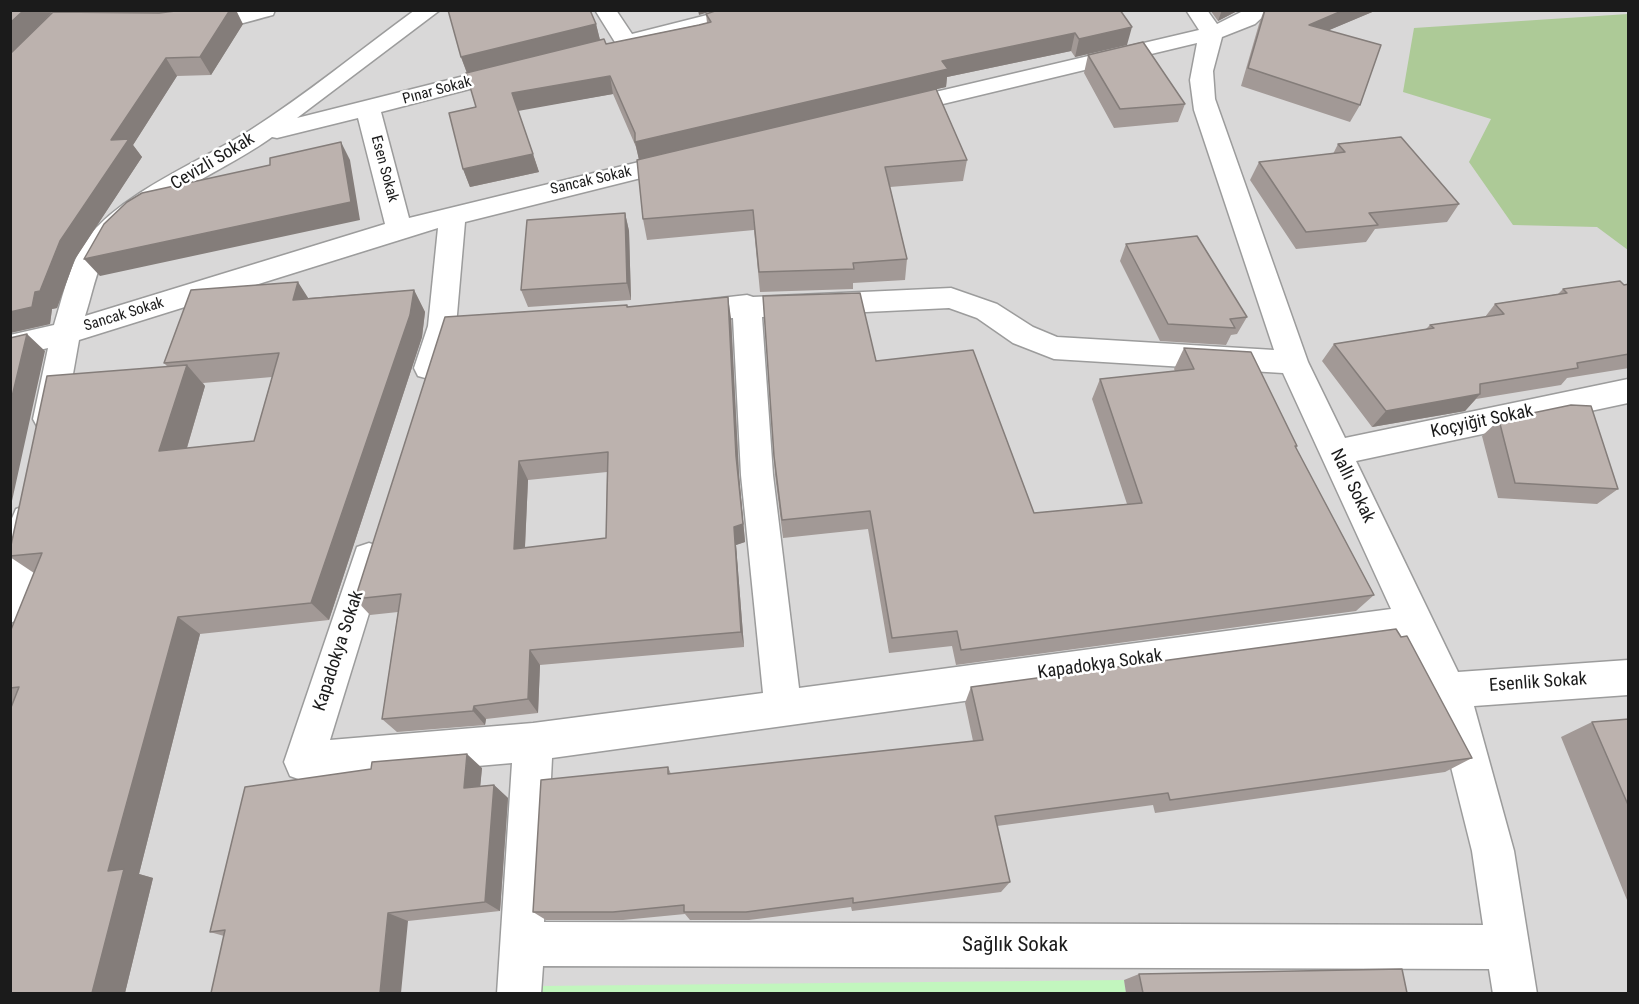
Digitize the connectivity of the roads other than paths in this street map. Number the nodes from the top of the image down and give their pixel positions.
1 (266, 10) edge
2 (430, 10) edge
3 (605, 10) edge
4 (755, 10) edge
5 (1260, 10) edge
6 (178, 21) edge
7 (1204, 22) edge
8 (626, 41) junction
9 (604, 47) edge
10 (537, 65) edge
11 (368, 109) junction
12 (878, 113) edge
13 (259, 135) junction
14 (705, 154) edge
15 (452, 215) junction
16 (399, 229) junction
17 (747, 305) junction
18 (665, 311) edge
19 (66, 333) junction
20 (10, 346) edge
21 (1293, 362) junction
22 (1629, 391) edge
23 (417, 404) edge
24 (43, 447) edge
25 (1335, 453) junction
26 (34, 492) edge
27 (378, 527) edge
28 (10, 606) edge
29 (1417, 622) junction
30 (1629, 676) edge
31 (1448, 690) junction
32 (783, 708) junction
33 (533, 742) junction
34 (521, 944) junction
35 (1508, 947) junction
36 (519, 993) edge
37 (1515, 993) edge

1 - 6 street
2 - 13 street, Cevizli Sokak
3 - 8 street
4 - 8 street
5 - 7 street
7 - 12 street
7 - 21 street, Nallı Sokak
8 - 9 street
10 - 11 street, Pınar Sokak
11 - 13 street, Pınar Sokak
11 - 16 street, Esen Sokak
13 - 19 street, Cevizli Sokak
14 - 15 street, Sancak Sokak
15 - 16 street, Sancak Sokak
15 - 23 street
16 - 19 street, Sancak Sokak
17 - 18 street
17 - 21 street
17 - 32 street
19 - 20 street, Sancak Sokak
19 - 24 street, Cevizli Sokak
21 - 25 street, Nallı Sokak
22 - 25 street, Koçyiğit Sokak
25 - 29 street, Nallı Sokak
26 - 28 street
27 - 33 street, Kapadokya Sokak
29 - 31 street, Nallı Sokak
29 - 32 street, Kapadokya Sokak
30 - 31 street, Esenlik Sokak
31 - 35 street, Nallı Sokak
32 - 33 street, Kapadokya Sokak
33 - 34 street
34 - 35 street, Sağlık Sokak
34 - 36 street
35 - 37 street, Nallı Sokak

